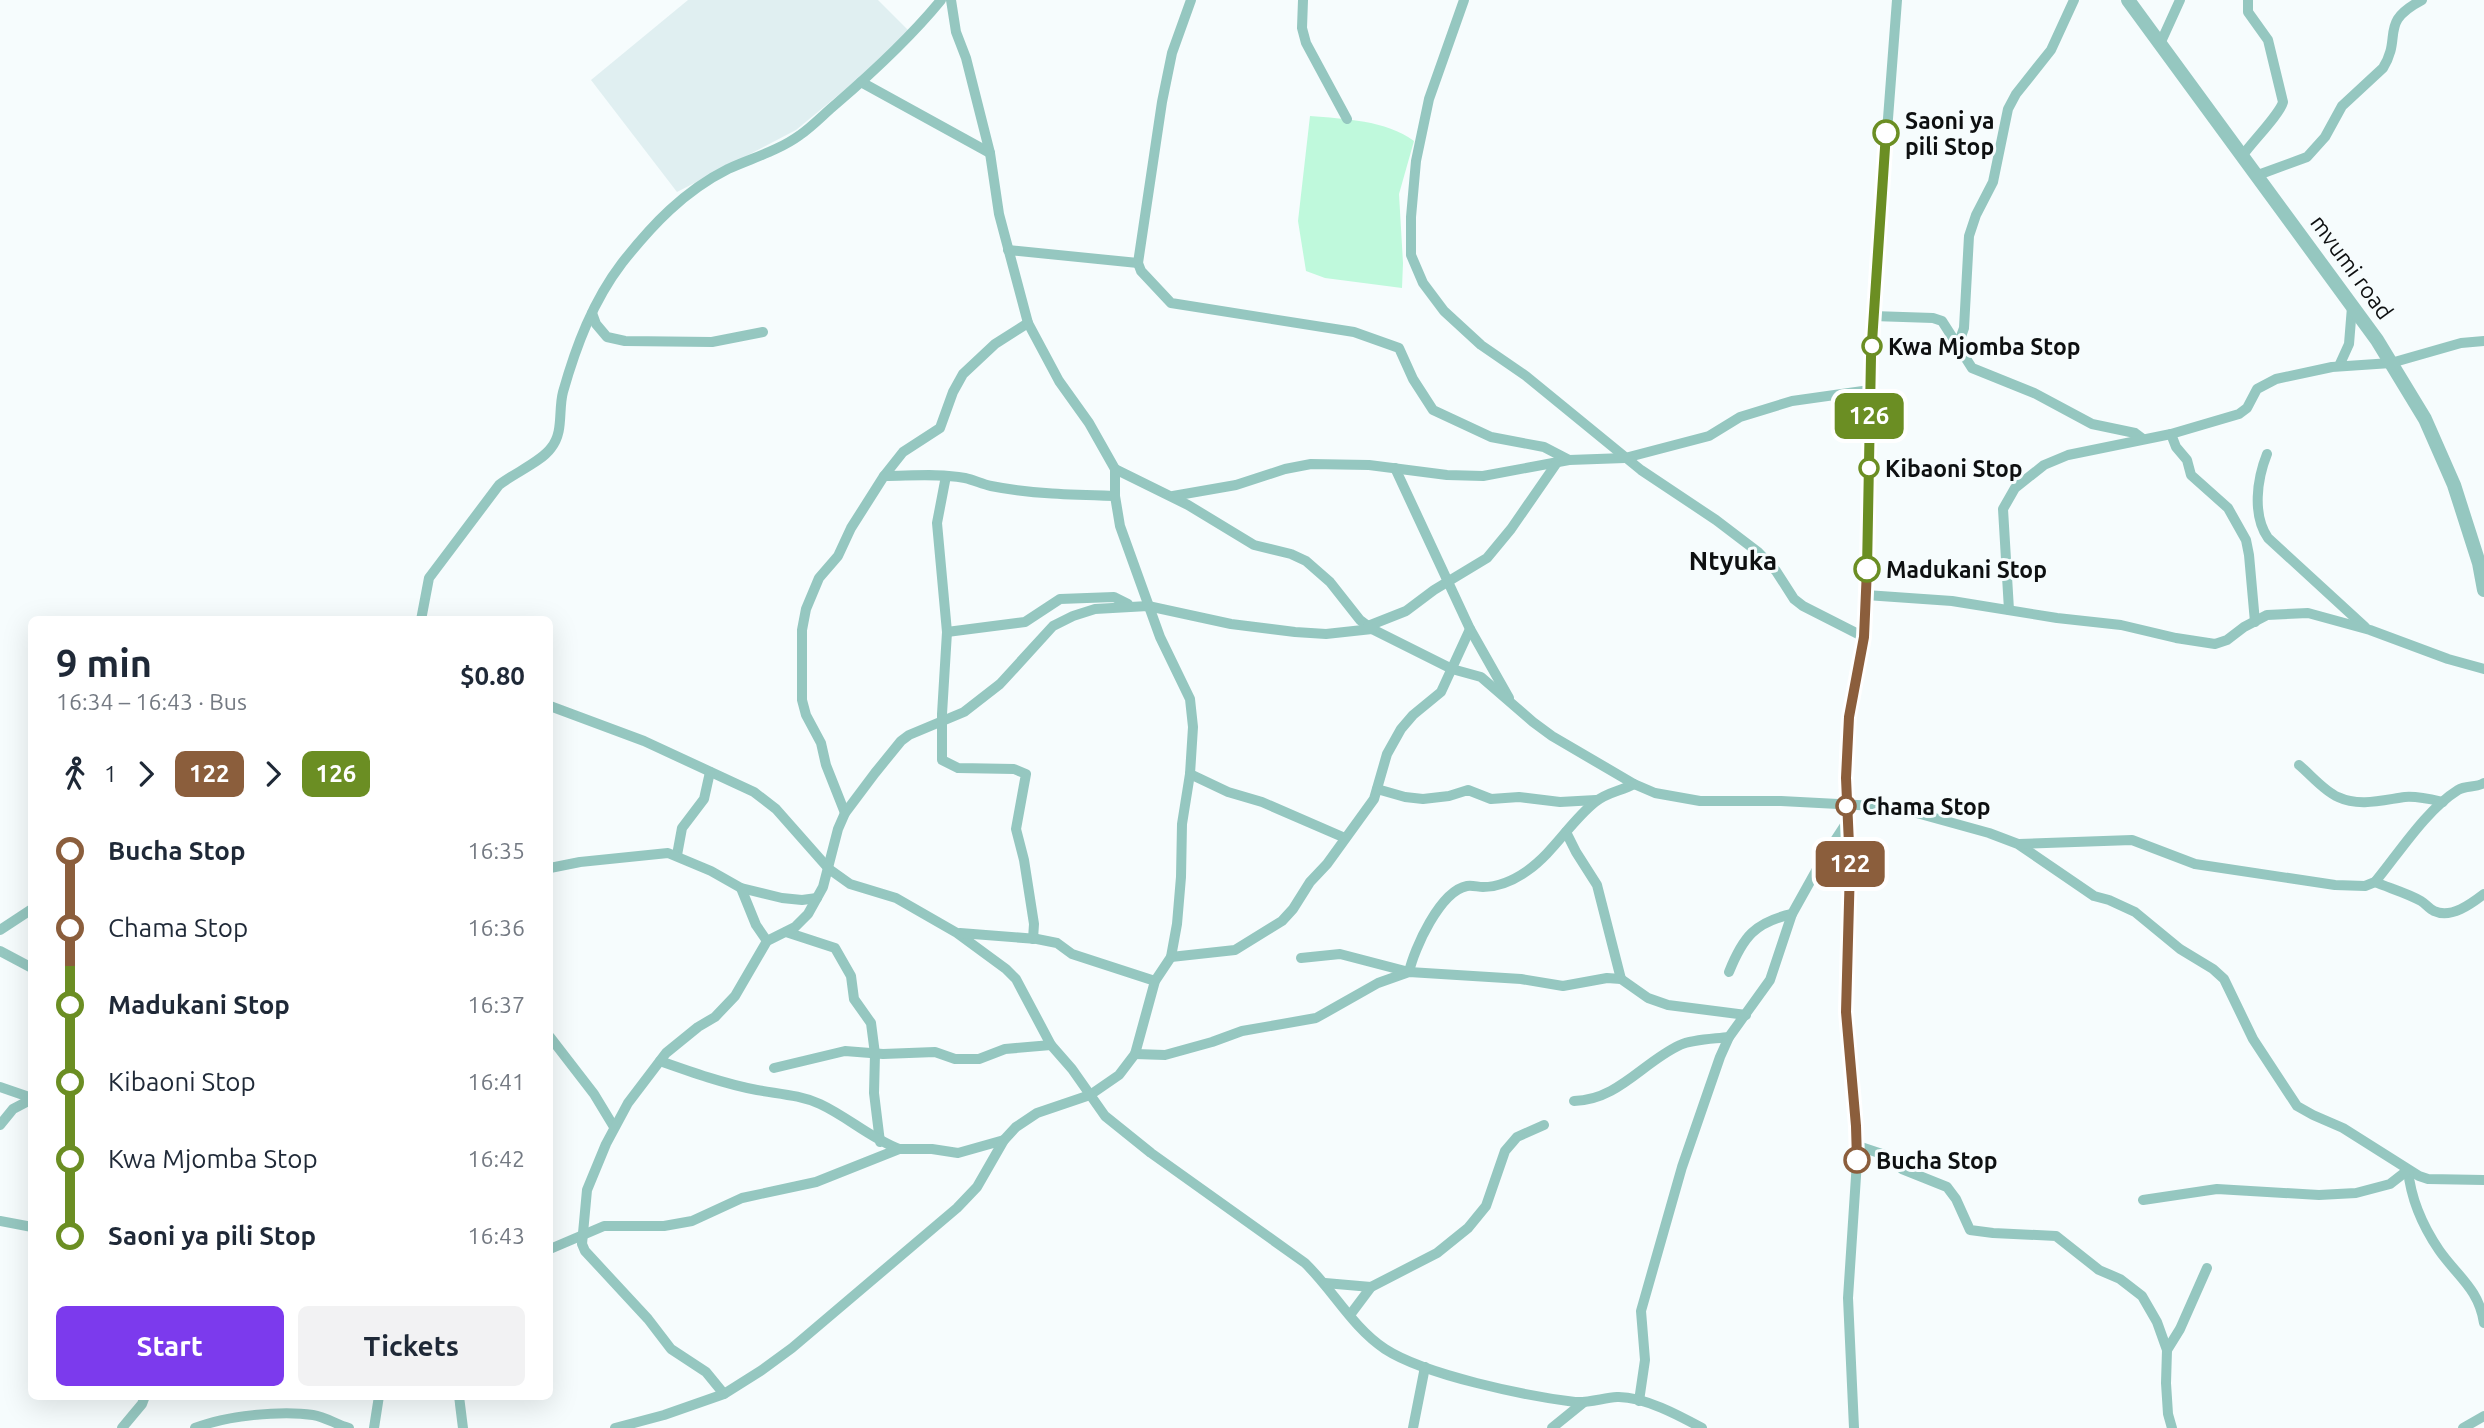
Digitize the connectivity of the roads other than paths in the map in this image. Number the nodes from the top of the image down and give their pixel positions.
1 (941, 0) edge
2 (951, 0) edge
3 (1191, 0) edge
4 (1303, 0) edge
5 (1464, 0) edge
6 (1897, 0) edge
7 (2074, 0) edge
8 (2128, 0) edge
9 (2180, 0) edge
10 (2248, 0) edge
11 (2422, 0) edge
12 (2160, 44) junction
13 (861, 82) junction
14 (1347, 119) dead end
15 (990, 153) junction
16 (2243, 155) junction
17 (2258, 175) junction
18 (1008, 250) junction
19 (1138, 263) junction
20 (2353, 307) junction
21 (592, 313) junction
22 (1873, 316) junction
23 (1028, 323) junction
24 (763, 332) dead end
25 (2484, 341) edge
26 (1958, 345) junction
27 (2391, 363) junction
28 (2339, 366) junction
29 (1870, 390) junction
30 (2171, 434) junction
31 (2143, 439) junction
32 (2267, 454) dead end
33 (1625, 458) junction
34 (1569, 460) junction
35 (1556, 464) junction
36 (1395, 468) junction
37 (1115, 469) junction
38 (884, 476) junction
39 (946, 476) junction
40 (1115, 496) junction
41 (1172, 497) junction
42 (1448, 583) junction
43 (2484, 590) edge
44 (1866, 595) junction
45 (1130, 605) junction
46 (1148, 606) junction
47 (2009, 610) junction
48 (422, 616) edge
49 (2255, 622) junction
50 (1370, 627) junction
51 (1470, 629) junction
52 (2370, 631) junction
53 (947, 632) junction
54 (1864, 637) junction
55 (2484, 668) edge
56 (1452, 669) junction
57 (1513, 706) junction
58 (553, 707) edge
59 (943, 722) junction
60 (2300, 765) dead end
61 (710, 772) junction
62 (1191, 774) junction
63 (2484, 783) edge
64 (1634, 784) junction
65 (1377, 789) junction
66 (1597, 800) junction
67 (2443, 802) junction
68 (1846, 805) junction
69 (845, 813) junction
70 (1847, 822) junction
71 (1566, 832) junction
72 (1345, 838) junction
73 (2018, 844) junction
74 (677, 855) junction
75 (553, 867) edge
76 (829, 869) junction
77 (2375, 882) junction
78 (741, 888) junction
79 (2484, 894) edge
80 (817, 898) junction
81 (28, 912) edge
82 (1792, 914) junction
83 (0, 930) edge
84 (786, 932) junction
85 (957, 933) junction
86 (1032, 939) junction
87 (767, 942) junction
88 (0, 951) edge
89 (1171, 957) junction
90 (1301, 958) dead end
91 (28, 966) edge
92 (1409, 972) junction
93 (1729, 972) dead end
94 (1621, 979) junction
95 (1156, 981) junction
96 (1746, 1015) junction
97 (1729, 1037) junction
98 (553, 1041) edge
99 (1051, 1045) junction
100 (875, 1054) junction
101 (1135, 1054) junction
102 (660, 1061) junction
103 (774, 1068) dead end
104 (0, 1087) edge
105 (1090, 1095) junction
106 (28, 1097) edge
107 (28, 1100) edge
108 (1574, 1101) dead end
109 (0, 1125) edge
110 (1544, 1125) dead end
111 (614, 1127) junction
112 (1004, 1140) junction
113 (880, 1142) junction
114 (1858, 1146) junction
115 (900, 1149) junction
116 (2408, 1170) junction
117 (2484, 1180) edge
118 (2143, 1200) dead end
119 (0, 1222) edge
120 (28, 1226) edge
121 (582, 1237) junction
122 (553, 1248) edge
123 (2207, 1268) dead end
124 (1325, 1283) junction
125 (1371, 1287) junction
126 (1350, 1315) junction
127 (2484, 1323) edge
128 (2167, 1350) junction
129 (1425, 1367) junction
130 (724, 1394) junction
131 (144, 1400) edge
132 (378, 1400) edge
133 (460, 1400) edge
134 (1639, 1401) junction
135 (1584, 1402) junction
136 (2484, 1416) edge
137 (122, 1428) edge
138 (195, 1428) edge
139 (349, 1428) edge
140 (374, 1428) edge
141 (463, 1428) edge
142 (615, 1428) edge
143 (1413, 1428) edge
144 (1552, 1428) edge
145 (1702, 1428) edge
146 (1854, 1428) edge
147 (2172, 1428) edge
148 (2463, 1428) edge

1 - 13 street
2 - 15 street
3 - 19 street
4 - 14 street
5 - 33 street
6 - 22 street
7 - 26 street
8 - 12 street, mvumi road
9 - 12 street
10 - 16 street
11 - 17 street
12 - 16 street, mvumi road
13 - 15 street
13 - 21 street
15 - 18 street
16 - 17 street, mvumi road
17 - 20 street, mvumi road
18 - 19 street
18 - 23 street
19 - 34 street
20 - 27 street, mvumi road
20 - 28 street
21 - 24 street
21 - 48 street
22 - 26 street
22 - 29 street
23 - 37 street
23 - 38 street
25 - 27 street
26 - 31 street
27 - 28 street
27 - 43 street, mvumi road
28 - 30 street
29 - 33 street
29 - 44 street
30 - 31 street
30 - 49 street
31 - 47 street
32 - 52 street
33 - 34 street
33 - 54 street
34 - 35 street
35 - 36 street
35 - 42 street
36 - 41 street
36 - 42 street
37 - 40 street
37 - 41 street
38 - 39 street
38 - 69 street
39 - 40 street
39 - 53 street
40 - 46 street
41 - 50 street
42 - 50 street
42 - 51 street
44 - 47 street
44 - 54 street
45 - 46 street
45 - 53 street
45 - 59 street
46 - 50 street
46 - 62 street
47 - 49 street
49 - 52 street
50 - 56 street
51 - 56 street
51 - 57 street
52 - 55 street
53 - 59 street
54 - 68 street
56 - 57 street
56 - 65 street
57 - 64 street
58 - 61 street
59 - 69 street
59 - 86 street
60 - 67 street
61 - 74 street
61 - 76 street
62 - 72 street
62 - 89 street
63 - 67 street
64 - 66 street
64 - 68 street
65 - 66 street
65 - 72 street
66 - 71 street
67 - 77 street
68 - 70 street
68 - 73 street
69 - 76 street
70 - 82 street
70 - 114 street
71 - 92 street
71 - 94 street
72 - 89 street
73 - 77 street
73 - 116 street
74 - 75 street
74 - 78 street
76 - 80 street
76 - 85 street
77 - 79 street
78 - 80 street
78 - 87 street
80 - 84 street
81 - 83 street
82 - 93 street
82 - 96 street
84 - 87 street
84 - 100 street
85 - 86 street
85 - 99 street
86 - 95 street
87 - 102 street
88 - 91 street
89 - 95 street
90 - 92 street
92 - 94 street
92 - 101 street
94 - 96 street
95 - 101 street
96 - 97 street
97 - 108 street
97 - 134 street
98 - 111 street
99 - 100 street
99 - 105 street
100 - 103 street
100 - 113 street
101 - 105 street
102 - 111 street
102 - 113 street
104 - 106 street
105 - 112 street
105 - 124 street
107 - 109 street
110 - 125 street
111 - 121 street
112 - 115 street
112 - 130 street
113 - 115 street
114 - 128 street
114 - 146 street
115 - 121 street
116 - 117 street
116 - 118 street
116 - 127 street
119 - 120 street
121 - 122 street
121 - 130 street
123 - 128 street
124 - 125 street
124 - 126 street
125 - 126 street
126 - 129 street
128 - 147 street
129 - 135 street
129 - 143 street
130 - 142 street
131 - 137 street
132 - 140 street
133 - 141 street
134 - 135 street
134 - 145 street
135 - 144 street
136 - 148 street
138 - 139 street

